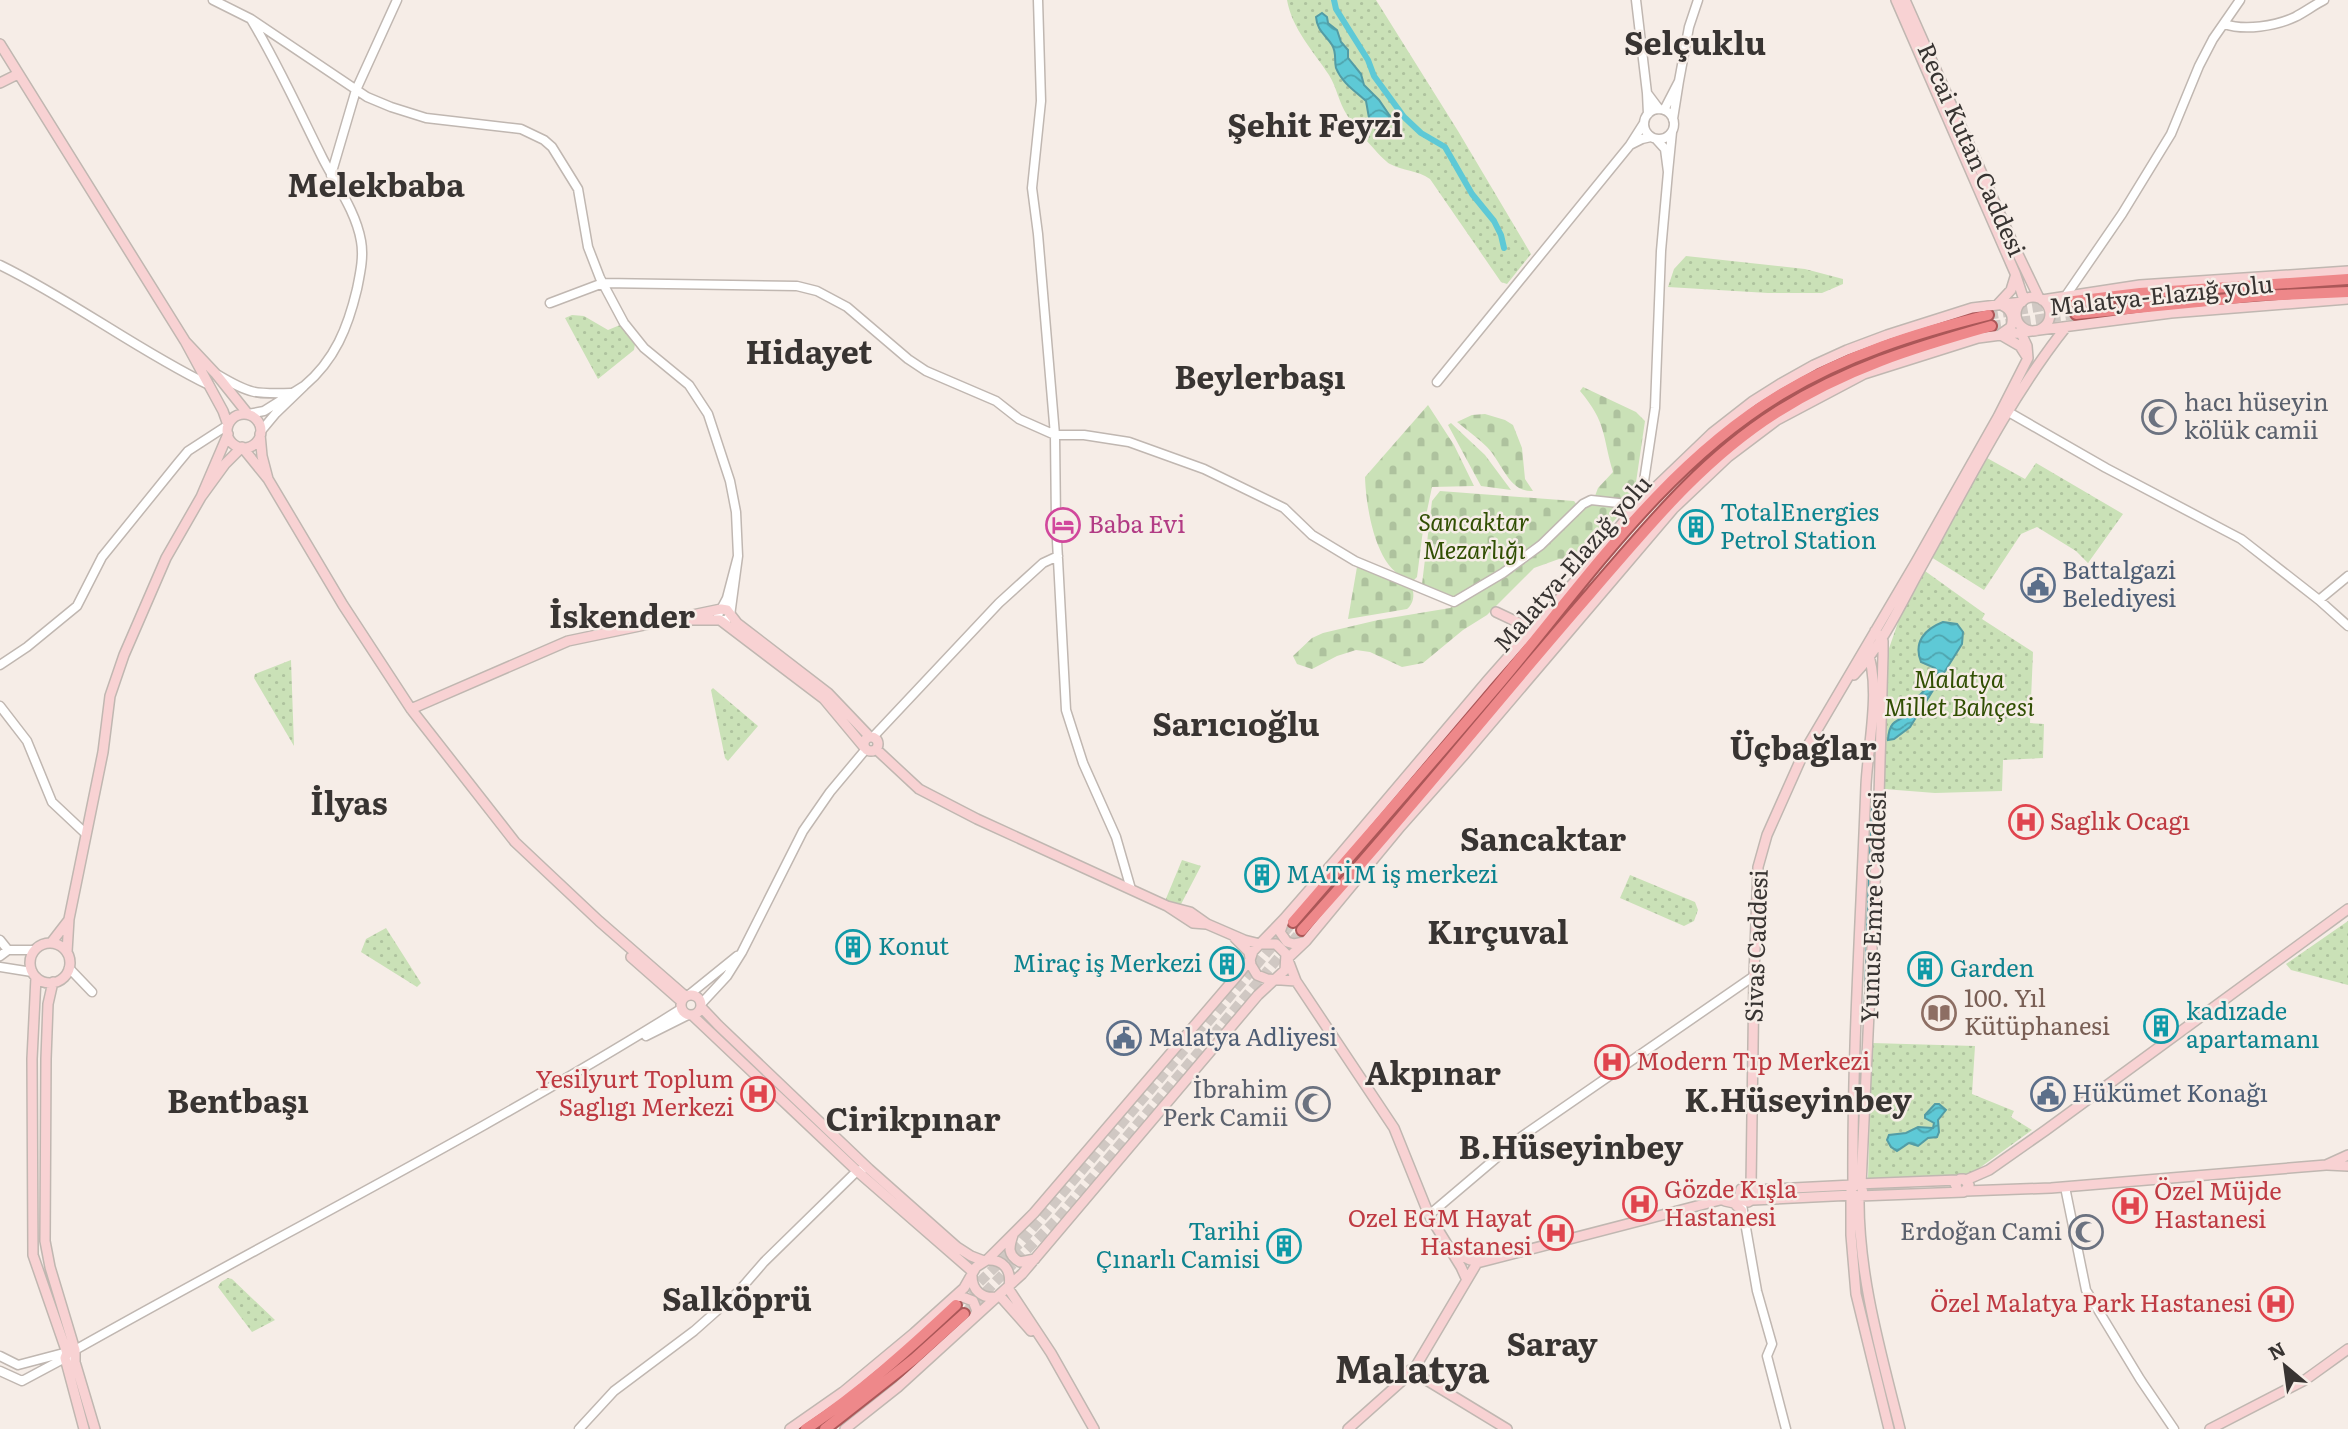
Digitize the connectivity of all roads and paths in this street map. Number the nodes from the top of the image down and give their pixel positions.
1 (213, 0) edge
2 (397, 0) edge
3 (1038, 0) edge
4 (1636, 0) edge
5 (1698, 0) edge
6 (1896, 0) edge
7 (1905, 0) edge
8 (2240, 0) edge
9 (2325, 0) edge
10 (251, 19) junction
11 (2224, 24) junction
12 (0, 44) edge
13 (18, 74) junction
14 (1679, 81) junction
15 (0, 83) edge
16 (356, 90) junction
17 (1647, 93) junction
18 (1662, 110) junction
19 (1646, 119) junction
20 (1673, 119) junction
21 (1672, 131) junction
22 (1652, 137) junction
23 (1630, 145) junction
24 (1668, 172) junction
25 (331, 175) junction
26 (0, 265) edge
27 (2348, 271) edge
28 (2016, 275) junction
29 (2348, 279) edge
30 (603, 283) junction
31 (2348, 292) edge
32 (2071, 298) junction
33 (2041, 299) junction
34 (2348, 299) edge
35 (2023, 301) junction
36 (550, 303) dead end
37 (1992, 312) junction
38 (2076, 314) tunnel mouth
39 (2066, 327) junction
40 (2036, 331) junction
41 (2021, 333) junction
42 (2000, 335) junction
43 (185, 341) junction
44 (2028, 358) junction
45 (216, 374) junction
46 (1437, 382) dead end
47 (209, 386) junction
48 (304, 386) junction
49 (291, 393) junction
50 (2006, 410) junction
51 (247, 414) junction
52 (228, 430) junction
53 (261, 433) junction
54 (1055, 435) junction
55 (242, 447) junction
56 (268, 479) junction
57 (201, 497) junction
58 (1639, 503) junction
59 (738, 556) junction
60 (1058, 556) junction
61 (2348, 576) edge
62 (2319, 600) junction
63 (721, 609) junction
64 (1496, 612) dead end
65 (725, 618) junction
66 (673, 620) junction
67 (2348, 625) edge
68 (1545, 628) junction
69 (1532, 629) junction
70 (1875, 631) junction
71 (1883, 641) junction
72 (1519, 644) junction
73 (1866, 647) junction
74 (1870, 657) junction
75 (0, 665) edge
76 (1845, 684) junction
77 (0, 706) edge
78 (411, 709) junction
79 (872, 737) junction
80 (865, 748) junction
81 (876, 749) junction
82 (85, 833) junction
83 (1131, 889) junction
84 (2348, 909) edge
85 (69, 919) junction
86 (1293, 924) junction
87 (1231, 935) junction
88 (0, 940) edge
89 (1306, 941) junction
90 (51, 943) junction
91 (1260, 944) junction
92 (34, 950) junction
93 (67, 952) junction
94 (742, 952) junction
95 (4, 953) edge
96 (1287, 959) junction
97 (1250, 960) junction
98 (0, 967) edge
99 (69, 968) junction
100 (34, 975) junction
101 (1754, 976) junction
102 (1236, 977) junction
103 (1273, 979) junction
104 (1296, 981) junction
105 (53, 982) junction
106 (92, 992) dead end
107 (1258, 995) junction
108 (686, 1005) junction
109 (701, 1005) junction
110 (2348, 1155) edge
111 (2326, 1165) junction
112 (2348, 1166) edge
113 (869, 1169) junction
114 (1989, 1170) junction
115 (857, 1171) junction
116 (1962, 1180) junction
117 (2064, 1187) junction
118 (1857, 1190) junction
119 (1994, 1190) junction
120 (1963, 1192) junction
121 (1748, 1193) junction
122 (1720, 1200) junction
123 (1742, 1212) junction
124 (1429, 1215) junction
125 (1014, 1234) junction
126 (1451, 1251) junction
127 (1035, 1259) junction
128 (985, 1261) junction
129 (1478, 1262) junction
130 (973, 1274) junction
131 (1466, 1278) junction
132 (1008, 1288) junction
133 (998, 1296) junction
134 (961, 1309) junction
135 (2348, 1349) edge
136 (0, 1356) edge
137 (70, 1356) junction
138 (0, 1371) edge
139 (1410, 1371) junction
140 (1496, 1426) edge
141 (84, 1429) edge
142 (96, 1429) edge
143 (579, 1429) edge
144 (790, 1429) edge
145 (806, 1429) edge
146 (825, 1429) edge
147 (845, 1429) edge
148 (1088, 1429) edge
149 (1094, 1429) edge
150 (1341, 1429) edge
151 (1348, 1429) edge
152 (1507, 1429) edge
153 (1786, 1429) edge
154 (1889, 1429) edge
155 (1900, 1429) edge
156 (2174, 1429) edge
157 (2210, 1429) edge

1 - 10 street
2 - 16 street
3 - 54 street
4 - 17 street
5 - 14 street
6 - 28 main road, Recai Kutan Caddesi
7 - 33 main road, Recai Kutan Caddesi
8 - 11 street
9 - 11 street
10 - 16 street
10 - 25 street
11 - 32 street
12 - 13 main road
13 - 15 main road
13 - 43 main road
14 - 18 street
14 - 20 street
16 - 25 street
16 - 30 street
17 - 18 street
17 - 19 street
18 - 19 street
18 - 20 street
19 - 22 street
19 - 23 street
20 - 21 street
21 - 22 street
21 - 24 street
22 - 23 street
22 - 24 street
23 - 46 street
24 - 58 street
25 - 48 street
26 - 47 street
27 - 32 main road
28 - 35 main road, Recai Kutan Caddesi
28 - 37 main road
29 - 32 highway
30 - 36 street
30 - 54 street
30 - 59 street
31 - 38 highway
32 - 33 main road
33 - 35 main road
33 - 40 main road
34 - 39 main road, Malatya-Elazığ yolu
35 - 37 main road
35 - 40 main road
37 - 42 main road
37 - 58 main road
37 - 68 highway, Malatya-Elazığ yolu
37 - 86 highway, Malatya-Elazığ yolu
39 - 40 main road, Malatya-Elazığ yolu
39 - 50 main road
40 - 41 main road, Malatya-Elazığ yolu
41 - 42 main road, Malatya-Elazığ yolu
41 - 44 main road
42 - 44 main road
42 - 89 main road, Malatya-Elazığ yolu
43 - 45 main road
43 - 47 main road
44 - 50 main road
45 - 49 street
45 - 51 main road
47 - 52 main road
48 - 49 street
48 - 53 street
49 - 51 street
50 - 62 street
50 - 70 main road
50 - 71 main road
51 - 52 main road
51 - 53 main road
52 - 55 main road
52 - 57 main road
52 - 75 street
53 - 55 main road
53 - 56 main road
54 - 58 street
54 - 60 street
55 - 56 main road
55 - 57 main road
56 - 78 main road
57 - 82 main road
58 - 69 main road
59 - 63 street
59 - 65 street
60 - 79 street
60 - 83 street
61 - 62 street
62 - 67 street
63 - 65 main road
63 - 66 main road
64 - 69 main road
65 - 66 main road
65 - 79 main road
65 - 80 main road
66 - 78 main road
68 - 72 main road
68 - 86 highway, Malatya-Elazığ yolu
69 - 72 main road
70 - 71 main road
70 - 73 main road
71 - 74 main road
71 - 118 main road, Yunus Emre Caddesi
72 - 86 main road
73 - 74 main road, Yunus Emre Caddesi
73 - 76 main road
74 - 76 main road
74 - 118 main road, Yunus Emre Caddesi
76 - 101 main road, Sivas Caddesi
77 - 82 street
78 - 108 main road
79 - 80 main road
79 - 81 main road
80 - 81 main road
80 - 94 street
81 - 83 main road
82 - 85 main road
83 - 87 main road
84 - 114 main road
85 - 90 main road
85 - 93 main road
86 - 89 main road
86 - 91 main road
87 - 91 main road
87 - 97 main road
88 - 95 street
89 - 96 main road, Malatya-Elazığ yolu
90 - 92 main road
90 - 93 main road
91 - 96 main road
91 - 97 main road
92 - 95 street
92 - 100 main road
93 - 99 main road
94 - 108 street
94 - 109 street
96 - 103 main road
96 - 104 main road
97 - 102 main road
97 - 103 main road
98 - 100 street
99 - 105 main road
99 - 106 street
100 - 105 main road
100 - 137 main road
101 - 121 main road, Sivas Caddesi
101 - 124 street
102 - 107 main road
102 - 125 main road
103 - 104 main road
103 - 107 main road
104 - 124 main road
105 - 137 main road
107 - 127 main road
108 - 109 main road
108 - 109 main road
108 - 115 main road
108 - 137 street
109 - 113 main road
110 - 111 main road
111 - 112 main road
111 - 117 main road
113 - 115 street
113 - 128 main road
114 - 116 main road
114 - 119 main road
115 - 130 main road
115 - 143 street
116 - 118 main road
116 - 120 main road
117 - 119 main road
117 - 156 street
118 - 120 main road
118 - 121 main road
118 - 154 main road
118 - 155 main road
119 - 120 main road
121 - 122 main road
121 - 123 street
121 - 129 main road
122 - 123 main road
122 - 129 main road
123 - 153 street
124 - 126 main road
125 - 127 main road
125 - 128 main road
126 - 129 main road
126 - 131 main road
127 - 132 main road
128 - 130 main road
128 - 132 main road
129 - 131 main road
129 - 139 main road
130 - 133 main road
130 - 134 main road
131 - 139 main road
132 - 133 main road
132 - 149 main road
133 - 134 main road
133 - 148 main road
134 - 144 main road
134 - 145 highway
134 - 146 highway
134 - 147 main road
135 - 157 main road
136 - 137 street
137 - 138 street
137 - 141 main road
137 - 142 main road
139 - 140 main road
139 - 150 main road
139 - 151 main road
140 - 152 main road

